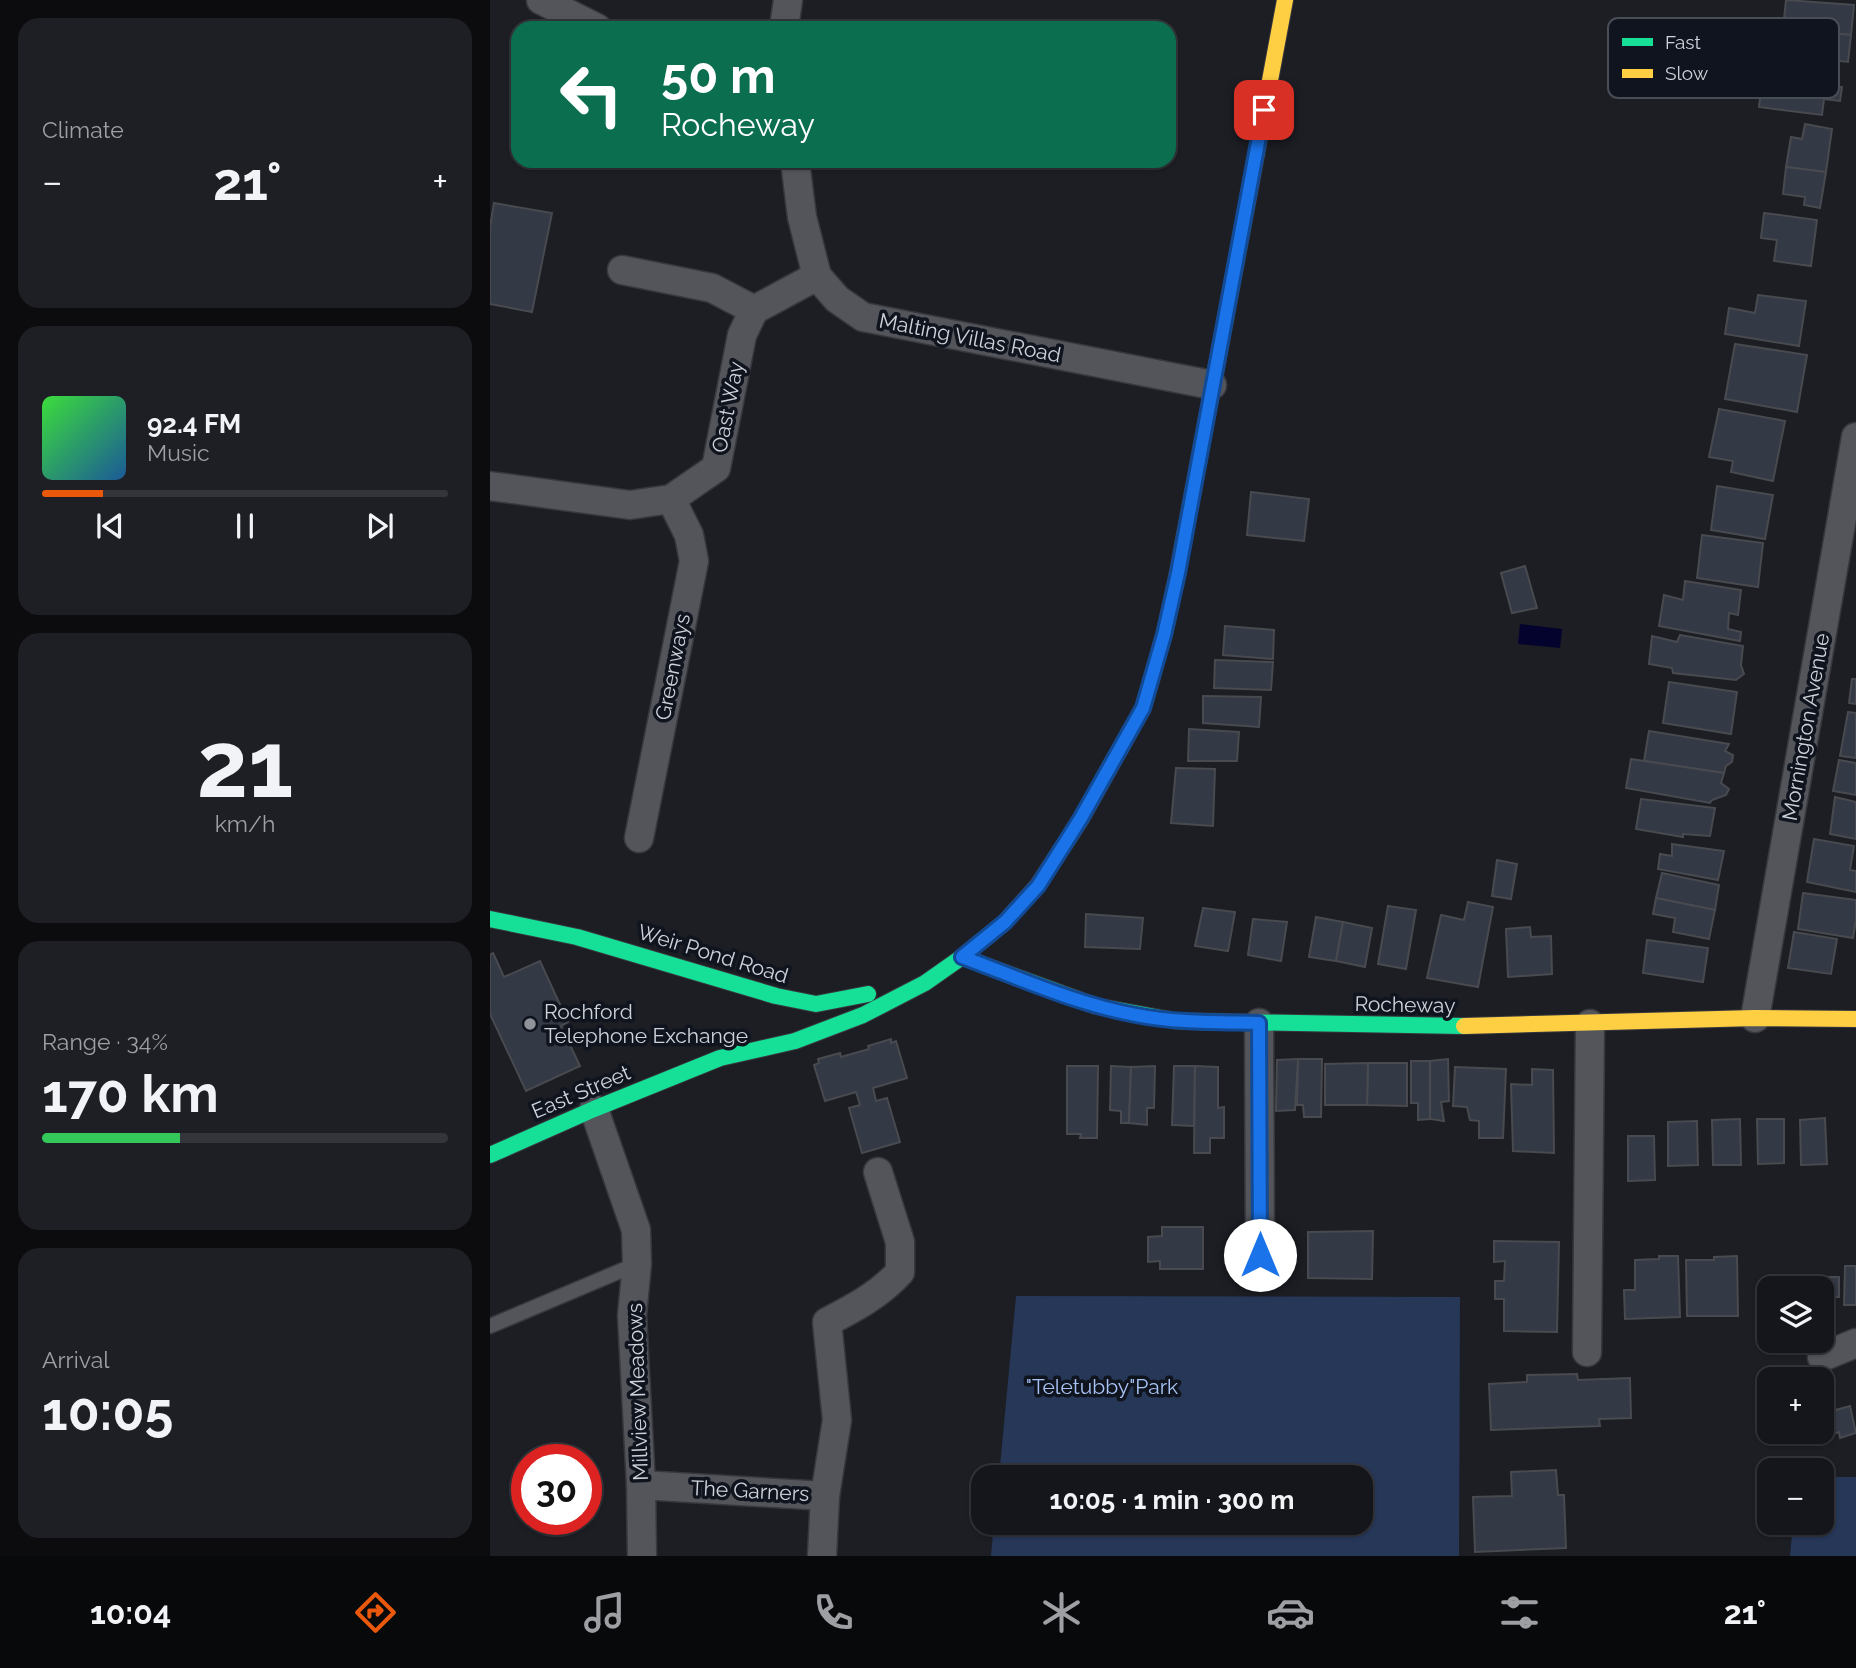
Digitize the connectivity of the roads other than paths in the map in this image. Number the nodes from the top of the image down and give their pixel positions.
1 (541, 0) edge
2 (788, 0) edge
3 (1285, 0) edge
4 (583, 21) edge
5 (785, 21) edge
6 (796, 168) edge
7 (622, 270) dead end
8 (817, 276) junction
9 (754, 310) junction
10 (1212, 385) junction
11 (1856, 437) edge
12 (490, 486) edge
13 (671, 499) junction
14 (639, 838) dead end
15 (490, 919) edge
16 (962, 957) junction
17 (925, 983) junction
18 (734, 984) junction
19 (745, 1007) dead end
20 (1755, 1018) junction
21 (1856, 1019) edge
22 (1259, 1023) junction
23 (1590, 1024) junction
24 (747, 1030) dead end
25 (740, 1055) junction
26 (594, 1109) junction
27 (490, 1155) edge
28 (878, 1172) dead end
29 (1260, 1255) dead end
30 (637, 1264) junction
31 (490, 1326) edge
32 (1856, 1343) edge
33 (1587, 1352) dead end
34 (1822, 1357) dead end
35 (641, 1485) junction
36 (825, 1496) junction
37 (642, 1556) edge
38 (822, 1556) edge

1 - 4 street
2 - 5 street
3 - 10 street, East Street
6 - 8 street, Malting Villas Road
7 - 9 street
8 - 9 street
8 - 10 street, Malting Villas Road
9 - 13 street, Oast Way
10 - 16 street, East Street
11 - 20 street, Mornington Avenue
12 - 13 street, Oast Way
13 - 14 street, Greenways
15 - 18 street, Weir Pond Road
16 - 17 street, East Street
16 - 22 street, Rocheway
17 - 18 street, Weir Pond Road
17 - 25 street, East Street
18 - 19 street
20 - 21 street, Rocheway
20 - 23 street, Rocheway
22 - 23 street, Rocheway
22 - 29 street
23 - 33 street
24 - 25 street
25 - 26 street, East Street
26 - 27 street, East Street
26 - 30 street, Millview Meadows
28 - 36 street, The Garners
30 - 31 lane
30 - 35 street, Millview Meadows
32 - 34 street
35 - 36 street, The Garners
35 - 37 street, Millview Meadows
36 - 38 street

